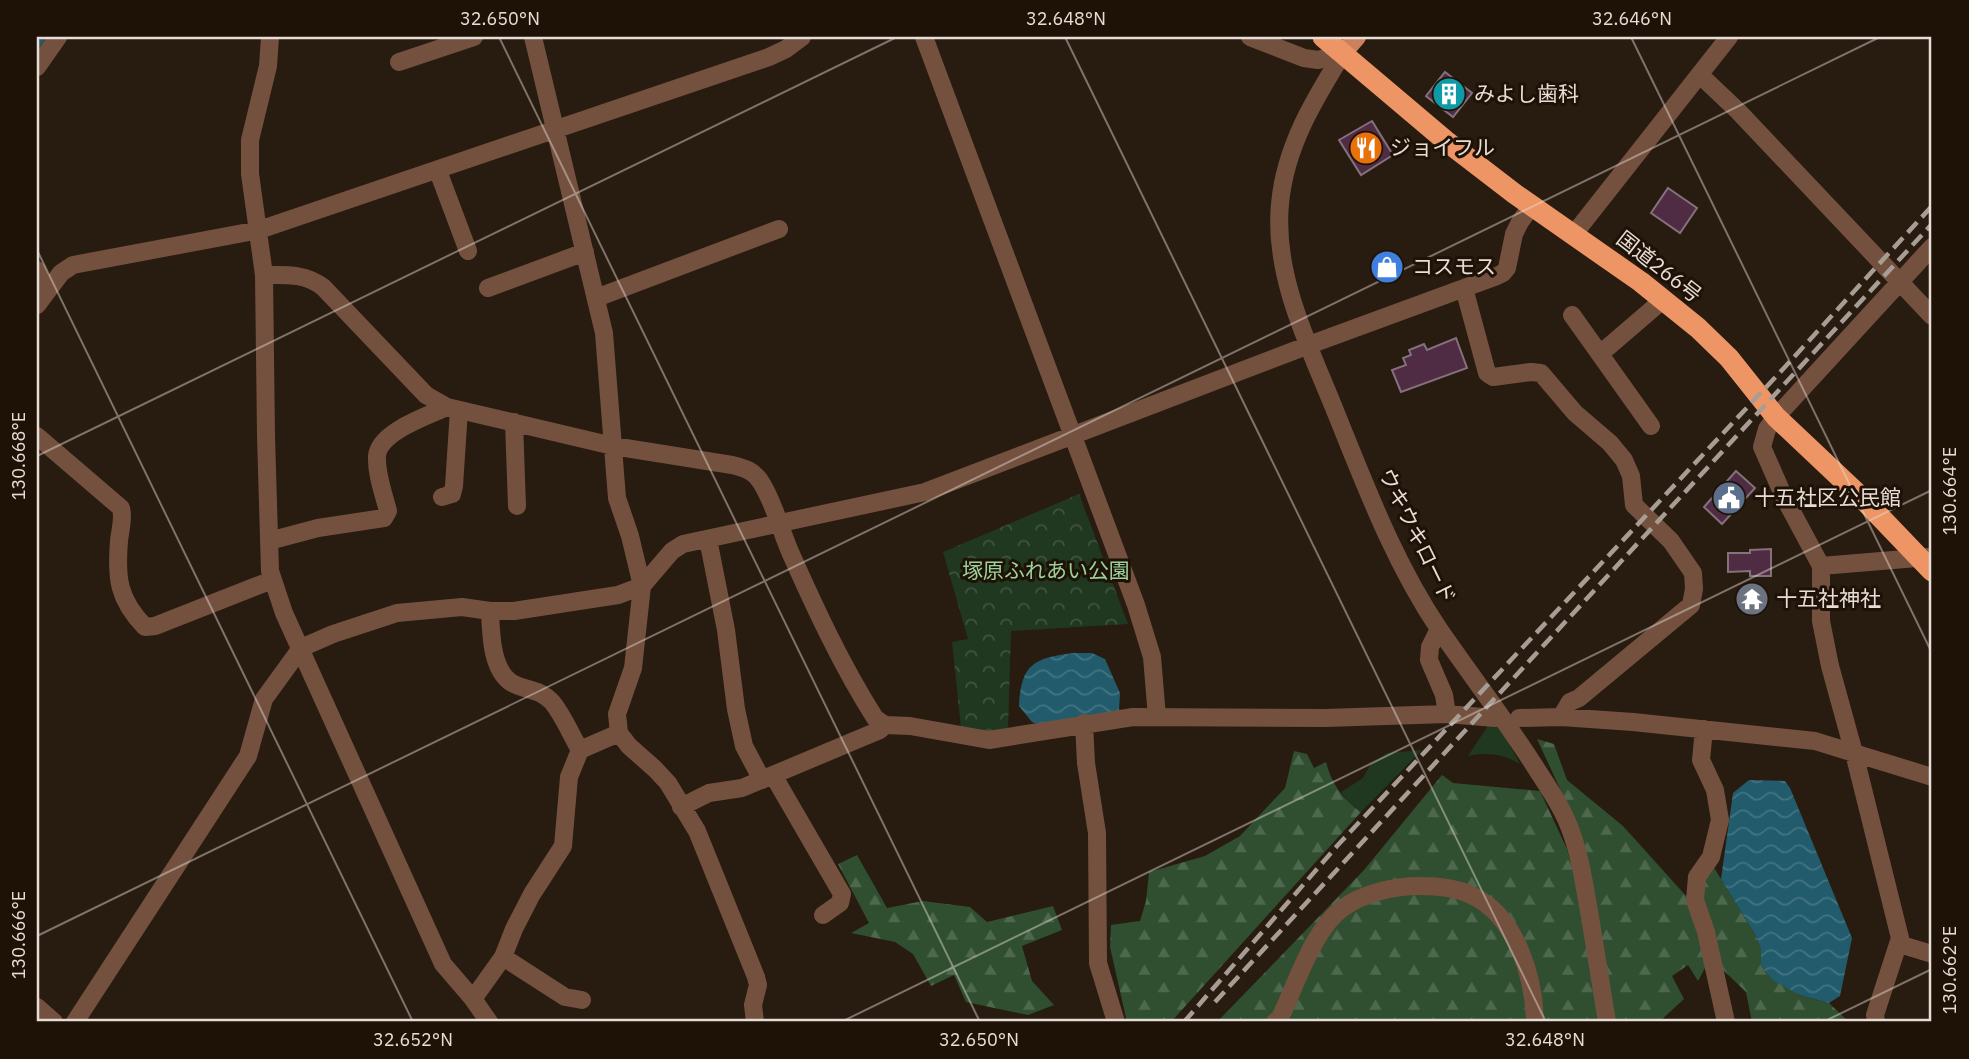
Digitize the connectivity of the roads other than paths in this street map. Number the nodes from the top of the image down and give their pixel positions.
1 (58, 37) edge
2 (270, 37) edge
3 (474, 37) edge
4 (533, 37) edge
5 (802, 37) edge
6 (924, 37) edge
7 (1250, 37) edge
8 (1323, 37) edge
9 (1357, 37) edge
10 (1729, 37) edge
11 (1343, 53) junction
12 (399, 62) dead end
13 (37, 66) edge
14 (1700, 75) junction
15 (555, 130) junction
16 (438, 171) junction
17 (1532, 205) junction
18 (779, 229) dead end
19 (259, 230) junction
20 (1574, 234) junction
21 (1932, 247) edge
22 (468, 250) dead end
23 (585, 252) junction
24 (37, 270) edge
25 (264, 275) junction
26 (1900, 284) junction
27 (488, 288) dead end
28 (1464, 288) junction
29 (596, 298) junction
30 (41, 299) edge
31 (1664, 299) junction
32 (1572, 315) dead end
33 (1932, 316) edge
34 (1309, 345) junction
35 (1600, 354) junction
36 (453, 408) junction
37 (1776, 417) junction
38 (514, 422) junction
39 (1651, 426) dead end
40 (37, 436) edge
41 (1073, 436) junction
42 (613, 446) junction
43 (442, 497) dead end
44 (517, 506) dead end
45 (777, 523) junction
46 (708, 539) junction
47 (269, 541) junction
48 (1928, 562) edge
49 (1821, 566) junction
50 (272, 580) junction
51 (642, 586) junction
52 (490, 611) junction
53 (1440, 629) junction
54 (301, 648) junction
55 (1447, 714) junction
56 (1157, 717) junction
57 (1561, 717) junction
58 (1495, 718) dead end
59 (1519, 718) dead end
60 (1084, 723) junction
61 (885, 724) junction
62 (1704, 729) junction
63 (619, 733) junction
64 (580, 750) junction
65 (1854, 753) junction
66 (767, 777) junction
67 (1932, 777) edge
68 (681, 807) junction
69 (823, 915) dead end
70 (1899, 944) junction
71 (1932, 954) edge
72 (503, 957) junction
73 (473, 999) junction
74 (582, 1000) dead end
75 (37, 1007) edge
76 (54, 1022) edge
77 (75, 1022) edge
78 (489, 1022) edge
79 (755, 1022) edge
80 (1116, 1022) edge
81 (1275, 1022) edge
82 (1535, 1022) edge
83 (1607, 1022) edge
84 (1726, 1022) edge
85 (1876, 1022) edge

1 - 13 street
2 - 19 street
3 - 12 street
4 - 15 street
5 - 15 street
6 - 41 street
7 - 11 street
8 - 11 highway, 国道266号
9 - 11 main road
10 - 14 street
11 - 17 highway, 国道266号
11 - 34 street, ウキウキロード
14 - 20 street
14 - 26 street
15 - 16 street
15 - 23 street
16 - 19 street
16 - 22 street
17 - 20 highway, 国道266号
17 - 28 street
18 - 29 street
19 - 25 street
19 - 30 street
20 - 31 highway, 国道266号
21 - 26 street
23 - 27 street
23 - 29 street
24 - 30 street
25 - 36 street
25 - 47 street
26 - 33 street
26 - 37 street
28 - 34 street
28 - 57 street
29 - 42 street
31 - 35 street
31 - 37 highway, 国道266号
32 - 35 street
34 - 41 street
34 - 53 street, ウキウキロード
35 - 39 street
36 - 38 street
36 - 43 street
36 - 47 street
37 - 48 highway, 国道266号
37 - 49 street
38 - 42 street
38 - 44 street
40 - 50 street
41 - 45 street
41 - 56 street
42 - 45 street
42 - 51 street
45 - 46 street
45 - 61 street
46 - 51 street
46 - 66 street
47 - 50 street
48 - 49 street
49 - 65 street
50 - 54 street
51 - 52 street
51 - 63 street
52 - 54 street
52 - 64 street
53 - 55 street
53 - 83 street, ウキウキロード
54 - 73 street
54 - 77 street
55 - 56 street
55 - 58 street
56 - 60 street
57 - 59 street
57 - 62 street
60 - 61 street
60 - 80 street
61 - 66 street
62 - 65 street
62 - 84 street
63 - 64 street
63 - 68 street
64 - 72 street
65 - 67 street
65 - 70 street
66 - 68 street
66 - 69 street
68 - 79 street
70 - 71 street
70 - 85 street
72 - 73 street
72 - 74 street
73 - 78 street
75 - 76 street
81 - 82 street

